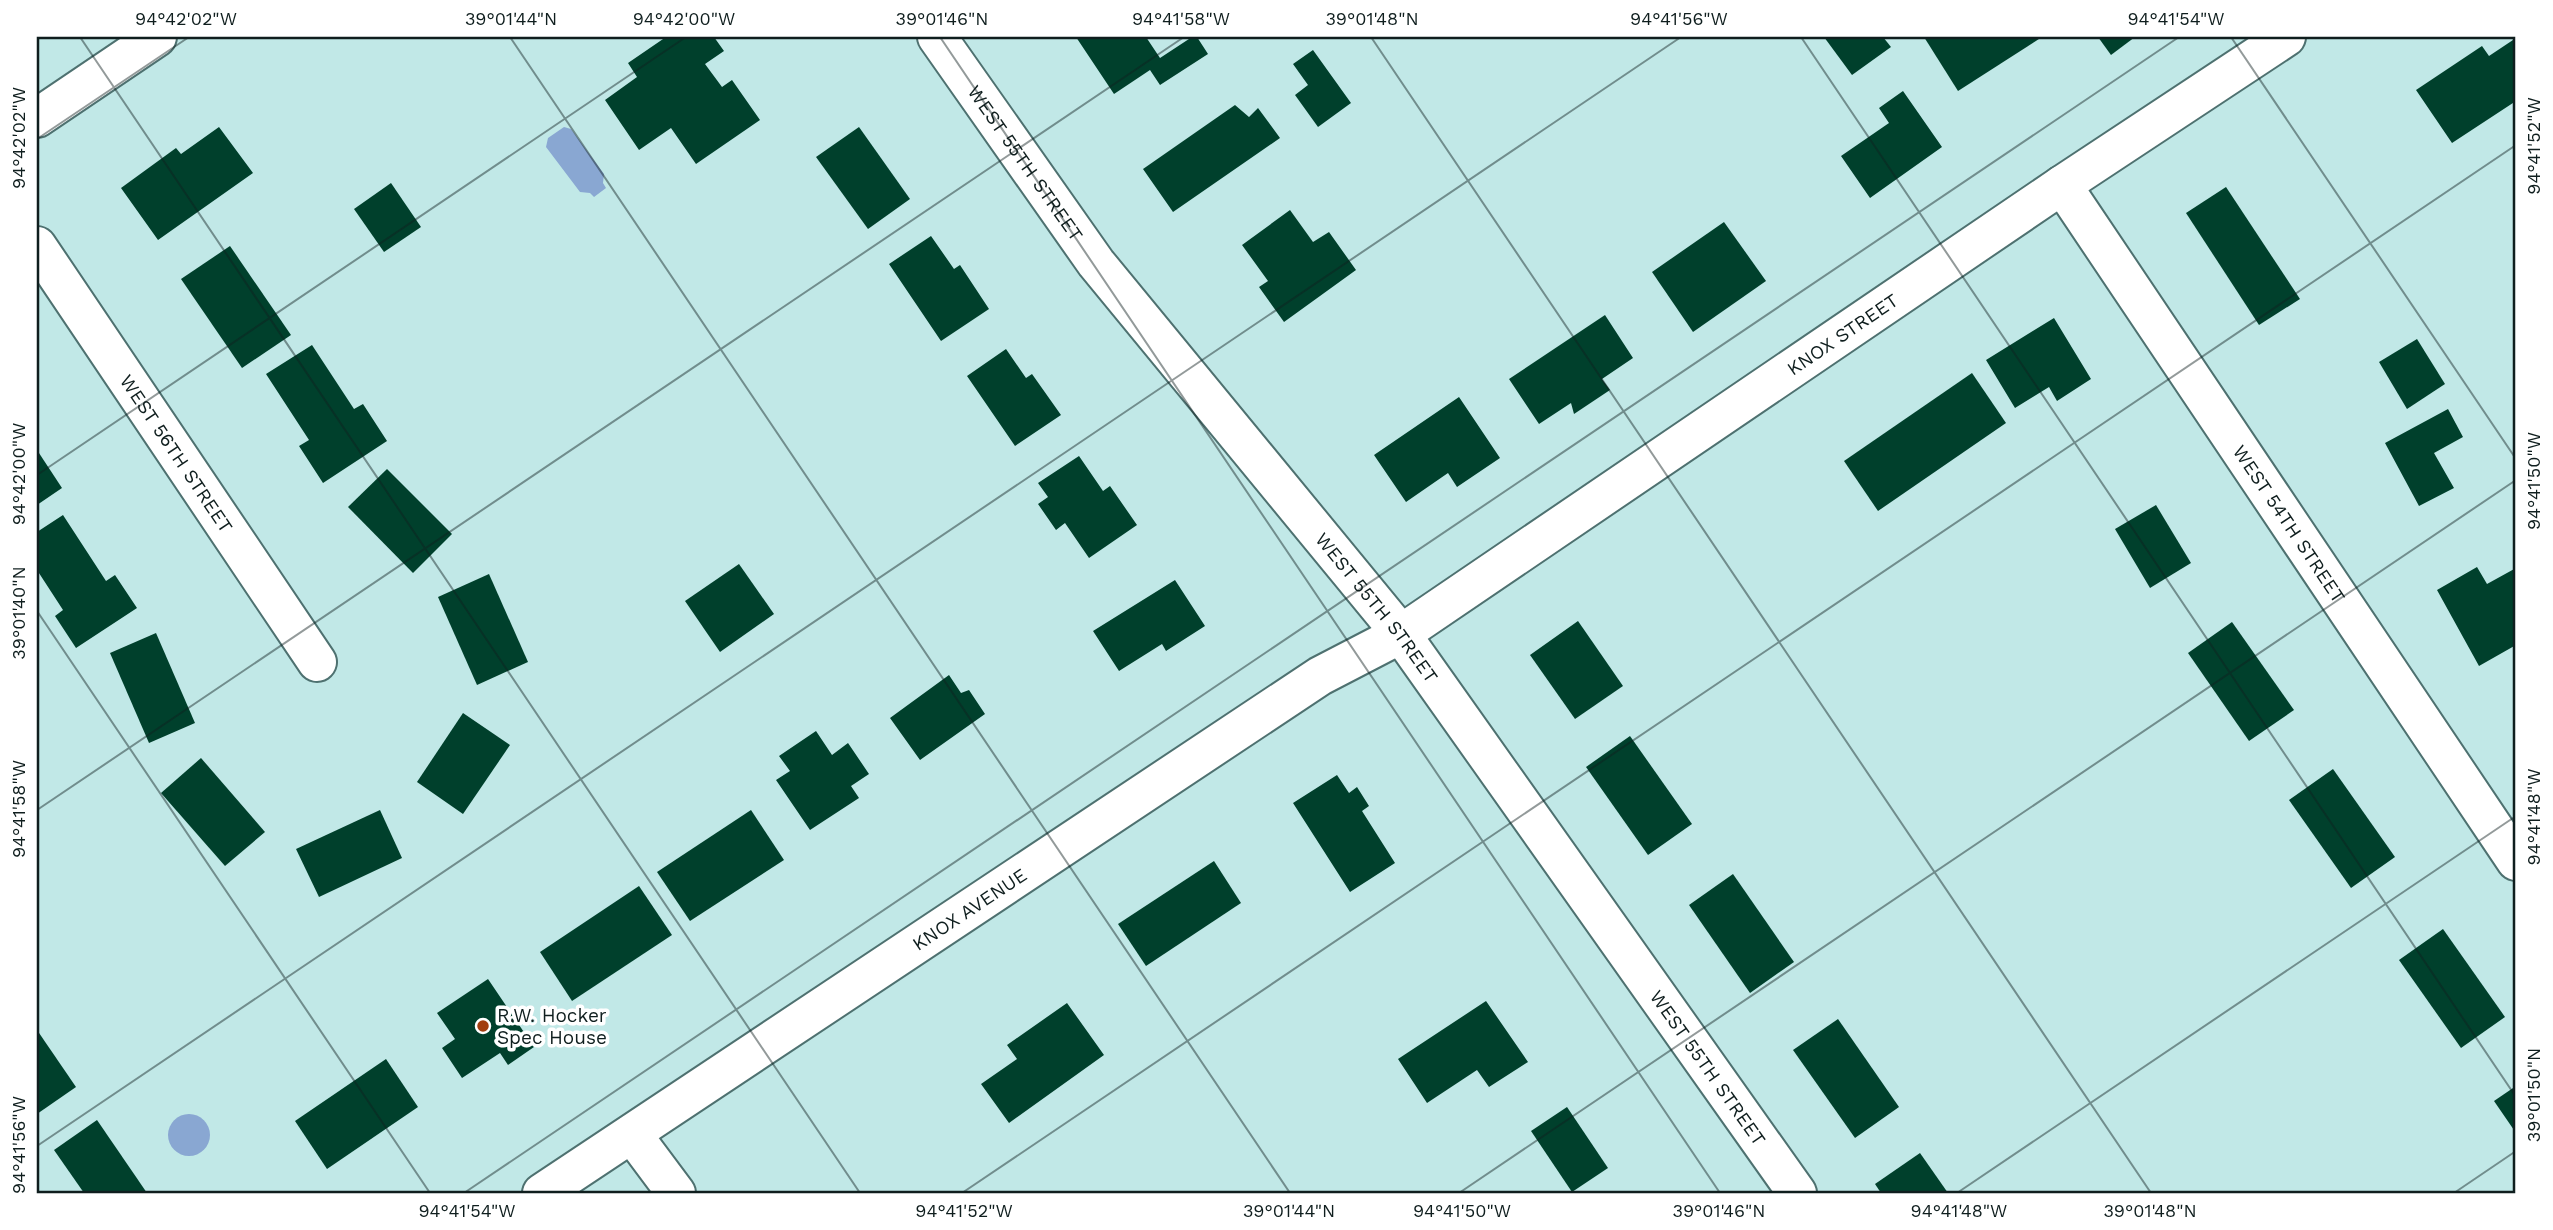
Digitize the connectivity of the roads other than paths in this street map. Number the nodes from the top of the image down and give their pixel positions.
1 (157, 37) edge
2 (937, 37) edge
3 (2286, 37) edge
4 (37, 118) edge
5 (2062, 185) junction
6 (37, 246) edge
7 (1401, 634) junction
8 (317, 662) dead end
9 (2516, 861) edge
10 (632, 1134) junction
11 (542, 1193) edge
12 (676, 1193) edge
13 (1797, 1193) edge

1 - 4 street
2 - 7 street, WEST 55TH STREET
3 - 5 street, KNOX STREET
5 - 7 street, KNOX STREET
5 - 9 street, WEST 54TH STREET
6 - 8 street, WEST 56TH STREET
7 - 10 street, KNOX AVENUE
7 - 13 street, WEST 55TH STREET
10 - 11 street, KNOX AVENUE
10 - 12 street

